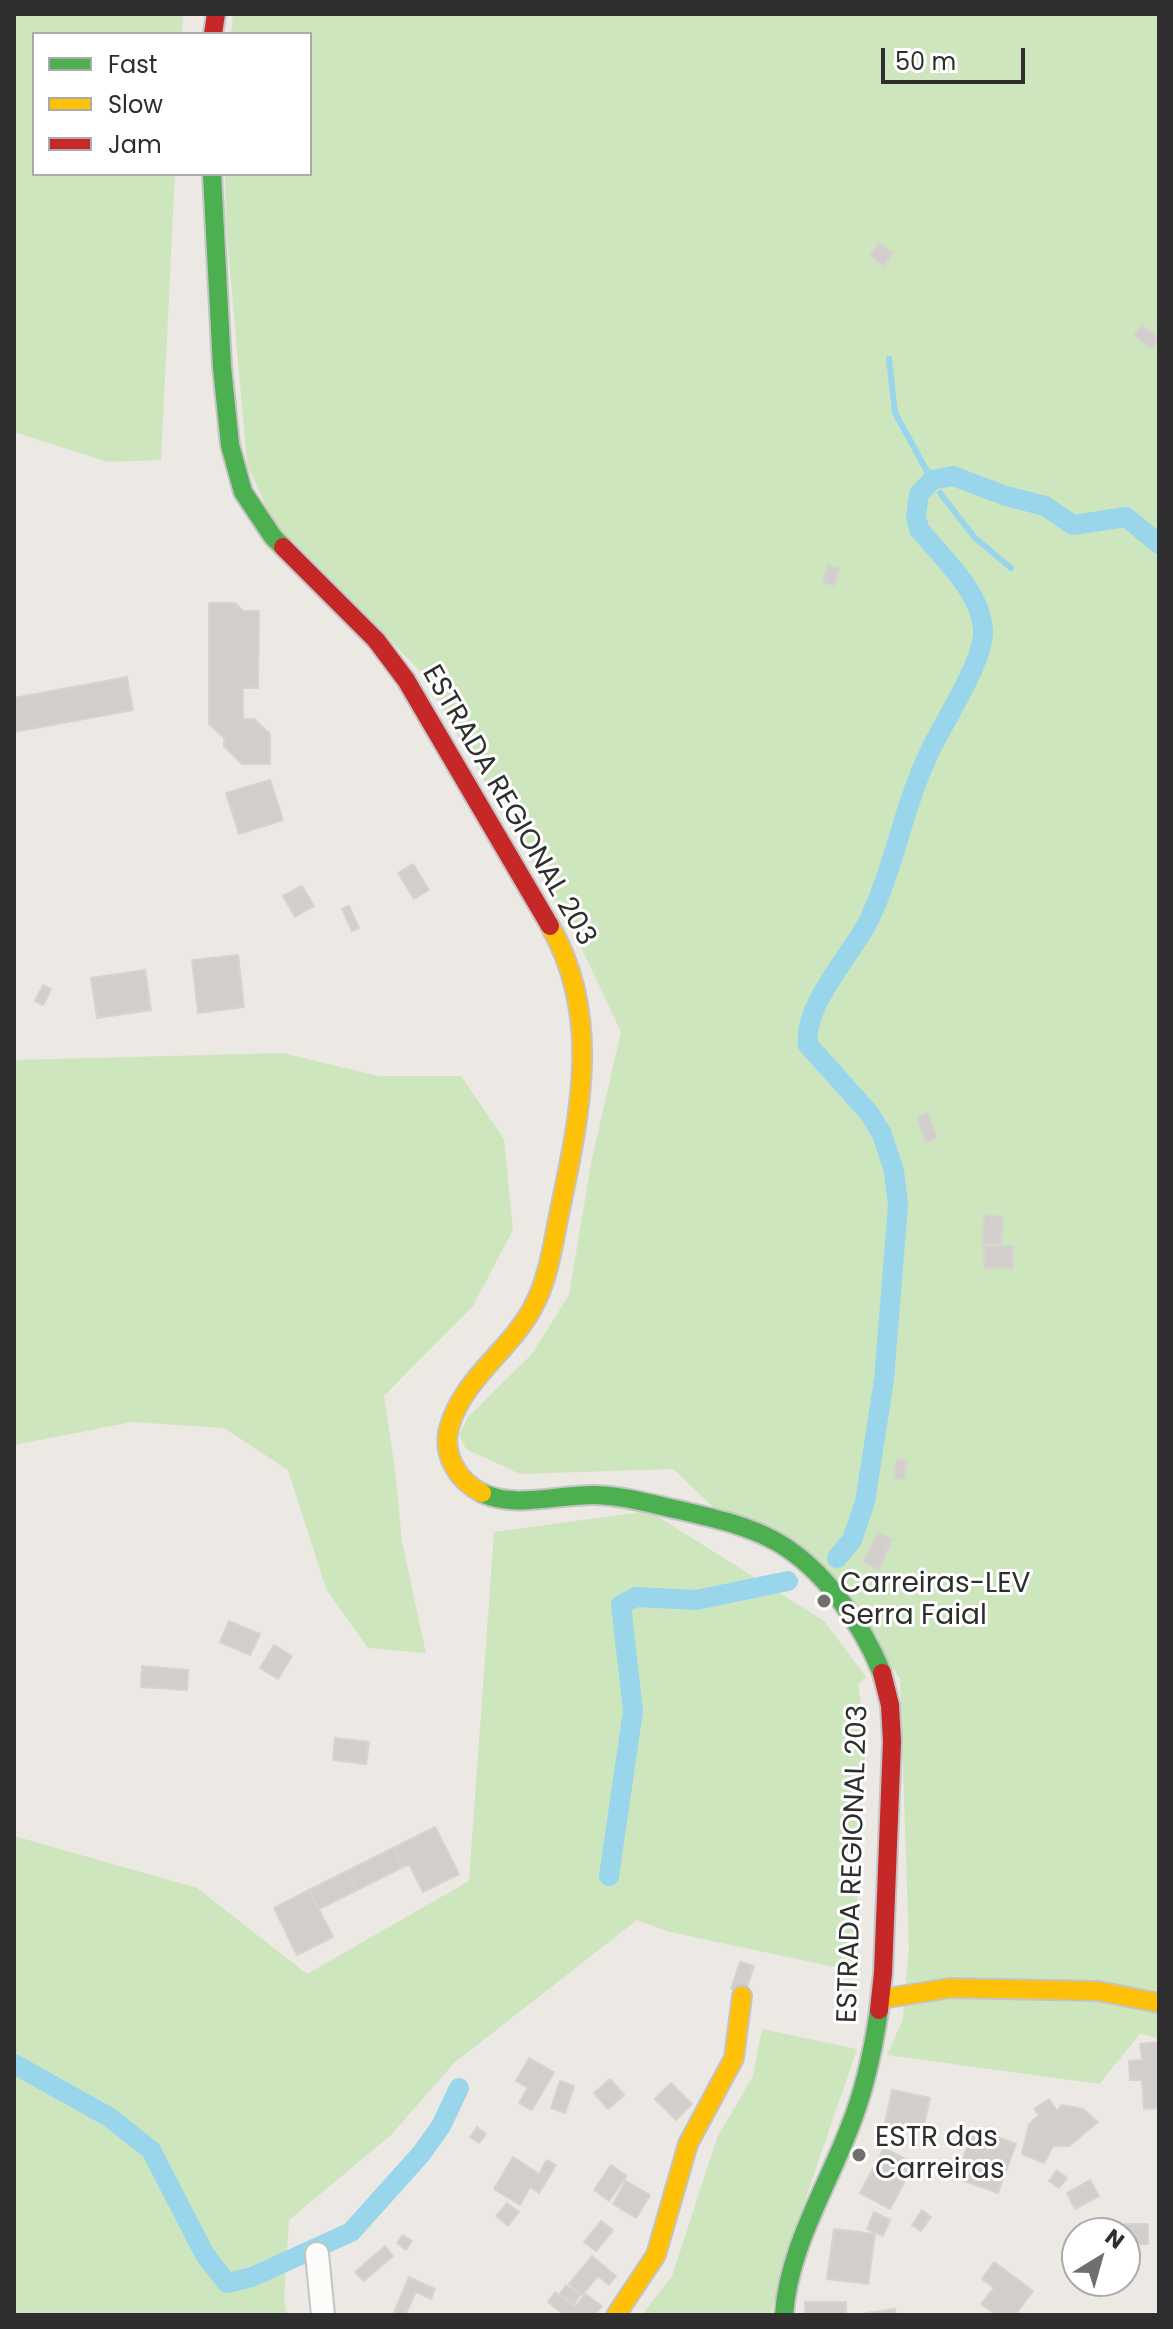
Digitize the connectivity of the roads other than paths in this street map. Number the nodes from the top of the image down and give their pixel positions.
1 (212, 176) edge
2 (742, 1996) dead end
3 (881, 1999) junction
4 (1159, 2003) edge
5 (317, 2254) dead end
6 (323, 2315) edge
7 (616, 2315) edge
8 (784, 2315) edge

1 - 3 main road, ESTRADA REGIONAL 203
2 - 7 main road
3 - 4 main road
3 - 8 main road, ESTRADA REGIONAL 203
5 - 6 street

